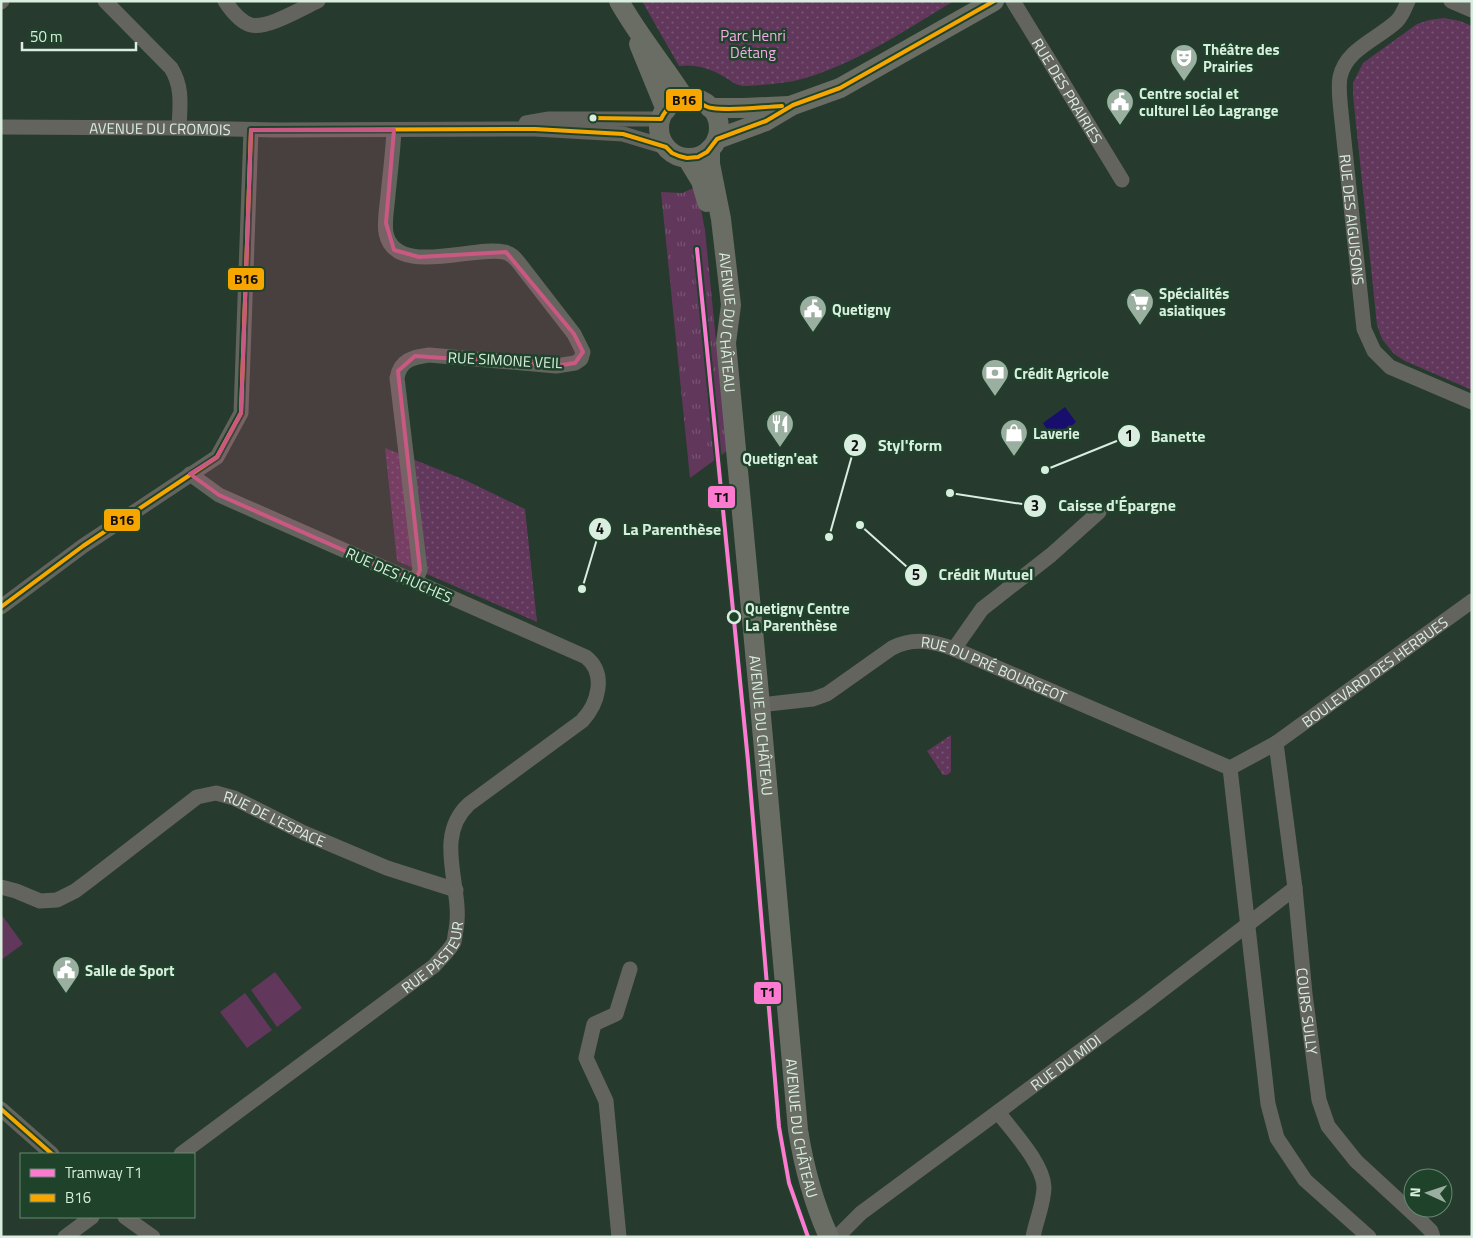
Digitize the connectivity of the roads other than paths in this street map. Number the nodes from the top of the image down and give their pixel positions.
1 (105, 1) edge
2 (224, 1) edge
3 (318, 1) edge
4 (994, 1) edge
5 (1012, 1) edge
6 (1408, 1) edge
7 (1451, 1) edge
8 (623, 9) edge
9 (1472, 10) edge
10 (685, 99) junction
11 (793, 106) junction
12 (710, 108) junction
13 (663, 114) junction
14 (1, 127) edge
15 (179, 128) junction
16 (252, 130) junction
17 (394, 130) junction
18 (497, 130) junction
19 (713, 144) junction
20 (666, 147) junction
21 (688, 158) junction
22 (1122, 180) dead end
23 (726, 343) junction
24 (1472, 402) edge
25 (190, 474) junction
26 (1099, 512) dead end
27 (415, 582) junction
28 (1472, 601) edge
29 (1, 607) edge
30 (954, 649) junction
31 (599, 681) joint
32 (760, 705) junction
33 (1276, 742) junction
34 (1230, 768) junction
35 (1, 887) edge
36 (1295, 888) junction
37 (456, 890) junction
38 (1247, 926) junction
39 (630, 968) dead end
40 (1, 1109) edge
41 (998, 1112) junction
42 (51, 1153) edge
43 (182, 1153) edge
44 (91, 1218) edge
45 (126, 1218) edge
46 (65, 1237) edge
47 (153, 1237) edge
48 (619, 1237) edge
49 (829, 1237) edge
50 (837, 1237) edge
51 (1033, 1237) edge
52 (1369, 1237) edge
53 (1433, 1237) edge

1 - 15 street
2 - 3 street
4 - 11 main road
5 - 22 street, RUE DES PRAIRIES
6 - 24 street, RUE DES AIGUISONS
7 - 9 street
8 - 10 main road
8 - 13 main road
10 - 12 main road
10 - 13 main road
11 - 12 main road
11 - 19 main road
12 - 19 main road
13 - 18 street, AVENUE DU CROMOIS
13 - 20 main road
14 - 15 street, AVENUE DU CROMOIS
15 - 16 street, AVENUE DU CROMOIS
16 - 17 street, AVENUE DU CROMOIS
16 - 25 street
17 - 18 street, AVENUE DU CROMOIS
17 - 27 street, RUE SIMONE VEIL
18 - 20 street, AVENUE DU CROMOIS
19 - 21 main road
19 - 23 main road, AVENUE DU CHÂTEAU
20 - 21 main road
21 - 23 main road
23 - 32 main road, AVENUE DU CHÂTEAU
25 - 27 street, RUE DES HUCHES
25 - 29 street
26 - 30 street
27 - 31 street, RUE DES HUCHES
28 - 33 street, BOULEVARD DES HERBUES
30 - 32 street, RUE DU PRÉ BOURGEOT
30 - 34 street, RUE DU PRÉ BOURGEOT
31 - 37 street, RUE PASTEUR
32 - 49 main road, AVENUE DU CHÂTEAU
33 - 34 street, BOULEVARD DES HERBUES
33 - 36 street, COURS SULLY
34 - 38 street
35 - 37 street, RUE DE L'ESPACE
36 - 38 street, RUE DU MIDI
36 - 53 street, COURS SULLY
37 - 43 street, RUE PASTEUR
38 - 41 street, RUE DU MIDI
38 - 52 street
39 - 48 street
40 - 42 street
41 - 50 street, RUE DU MIDI
41 - 51 street
44 - 46 street
45 - 47 street

